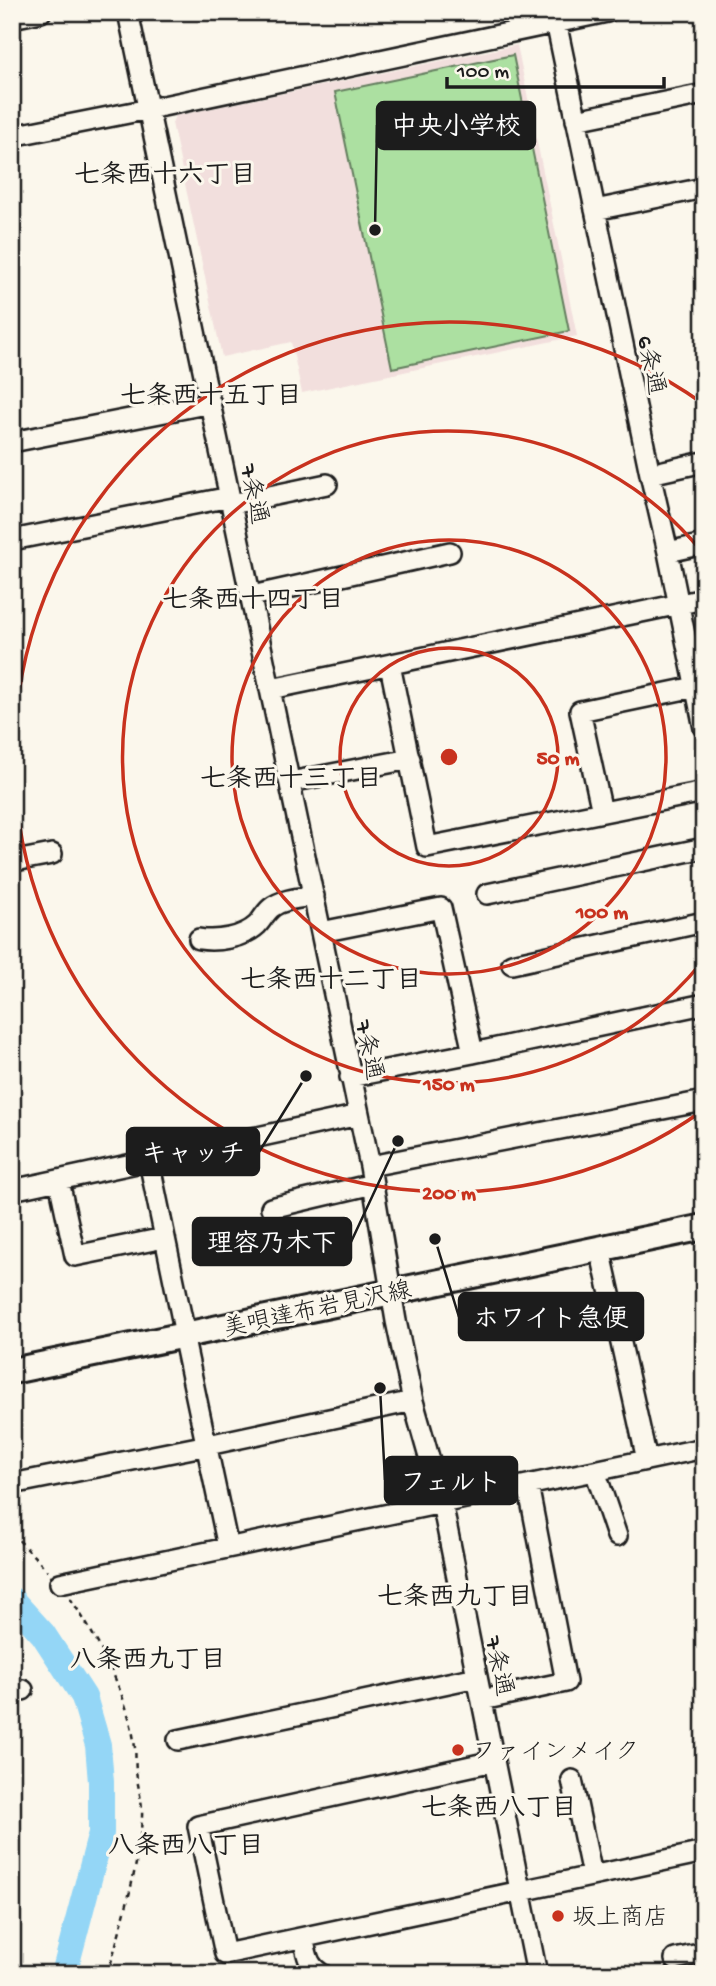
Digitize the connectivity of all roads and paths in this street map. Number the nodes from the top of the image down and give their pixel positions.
1 (41, 12) edge
2 (607, 12) edge
3 (134, 13) edge
4 (12, 18) edge
5 (555, 18) edge
6 (704, 93) edge
7 (149, 110) junction
8 (576, 120) junction
9 (12, 136) edge
10 (703, 193) edge
11 (595, 210) junction
12 (211, 403) junction
13 (12, 442) edge
14 (704, 462) edge
15 (650, 474) junction
16 (327, 484) dead end
17 (231, 500) junction
18 (12, 540) edge
19 (704, 544) edge
20 (450, 552) dead end
21 (668, 552) junction
22 (252, 596) junction
23 (704, 599) edge
24 (678, 604) junction
25 (390, 665) junction
26 (695, 687) junction
27 (271, 689) junction
28 (704, 728) edge
29 (410, 759) junction
30 (290, 782) junction
31 (704, 792) edge
32 (602, 812) junction
33 (704, 848) edge
34 (51, 854) dead end
35 (12, 864) edge
36 (487, 894) dead end
37 (314, 896) junction
38 (704, 922) edge
39 (321, 932) junction
40 (199, 939) dead end
41 (512, 964) dead end
42 (704, 1004) edge
43 (473, 1053) junction
44 (350, 1077) junction
45 (704, 1101) edge
46 (359, 1115) junction
47 (149, 1161) junction
48 (372, 1175) junction
49 (59, 1181) junction
50 (12, 1190) edge
51 (272, 1208) dead end
52 (704, 1227) edge
53 (164, 1237) junction
54 (600, 1249) junction
55 (391, 1293) junction
56 (184, 1335) junction
57 (12, 1371) edge
58 (413, 1401) junction
59 (208, 1445) junction
60 (704, 1448) edge
61 (647, 1460) junction
62 (595, 1471) junction
63 (12, 1484) edge
64 (528, 1485) junction
65 (442, 1503) junction
66 (12, 1533) edge
67 (617, 1536) dead end
68 (228, 1547) junction
69 (60, 1583) junction
70 (477, 1677) junction
71 (482, 1700) junction
72 (178, 1740) dead end
73 (494, 1761) junction
74 (572, 1780) dead end
75 (704, 1852) edge
76 (592, 1875) junction
77 (519, 1891) junction
78 (303, 1938) junction
79 (704, 1953) edge
80 (675, 1959) dead end
81 (108, 1974) edge
82 (322, 1974) edge
83 (537, 1974) edge

1 - 4 street
2 - 5 street
3 - 7 street, 7条通
5 - 7 street
5 - 8 street, 6条通
6 - 8 street
7 - 9 street
7 - 12 street, 7条通
8 - 11 street, 6条通
10 - 11 street
11 - 15 street, 6条通
12 - 13 street
12 - 17 street, 7条通
14 - 15 street
15 - 21 street, 6条通
16 - 17 street
17 - 18 street
17 - 22 street, 7条通
19 - 21 street
20 - 22 street
21 - 24 street, 6条通
22 - 27 street, 7条通
23 - 24 street
24 - 25 street
24 - 26 street, 6条通
25 - 27 street
25 - 29 street
26 - 28 street, 6条通
26 - 32 street
27 - 30 street, 7条通
29 - 30 street
29 - 32 street
30 - 37 street, 7条通
31 - 32 street
33 - 36 street
34 - 35 street
37 - 39 street, 7条通
37 - 40 street
38 - 41 street
39 - 43 street
39 - 44 street, 7条通
42 - 43 street
43 - 44 street
44 - 46 street, 7条通
45 - 48 street
46 - 47 street
46 - 48 street, 7条通
47 - 49 street
47 - 53 street
48 - 51 street
48 - 55 street, 7条通
49 - 50 street
49 - 53 street
52 - 54 main road, 美唄達布岩見沢線
53 - 56 street
54 - 55 main road, 美唄達布岩見沢線
54 - 61 street
55 - 56 main road, 美唄達布岩見沢線
55 - 58 street, 7条通
56 - 57 main road, 美唄達布岩見沢線
56 - 59 street
58 - 59 street
58 - 65 street, 7条通
59 - 63 street
59 - 68 street
60 - 61 street
61 - 62 street
62 - 64 street
62 - 67 street
64 - 65 street
64 - 71 street
65 - 68 street
65 - 70 street, 7条通
66 - 69 path
68 - 69 street
69 - 81 path
70 - 71 street, 7条通
70 - 72 street
71 - 73 street, 7条通
73 - 77 street, 7条通
73 - 78 street
74 - 76 street
75 - 76 street
76 - 77 street
77 - 78 street
77 - 83 street, 7条通
78 - 82 street
79 - 80 street

